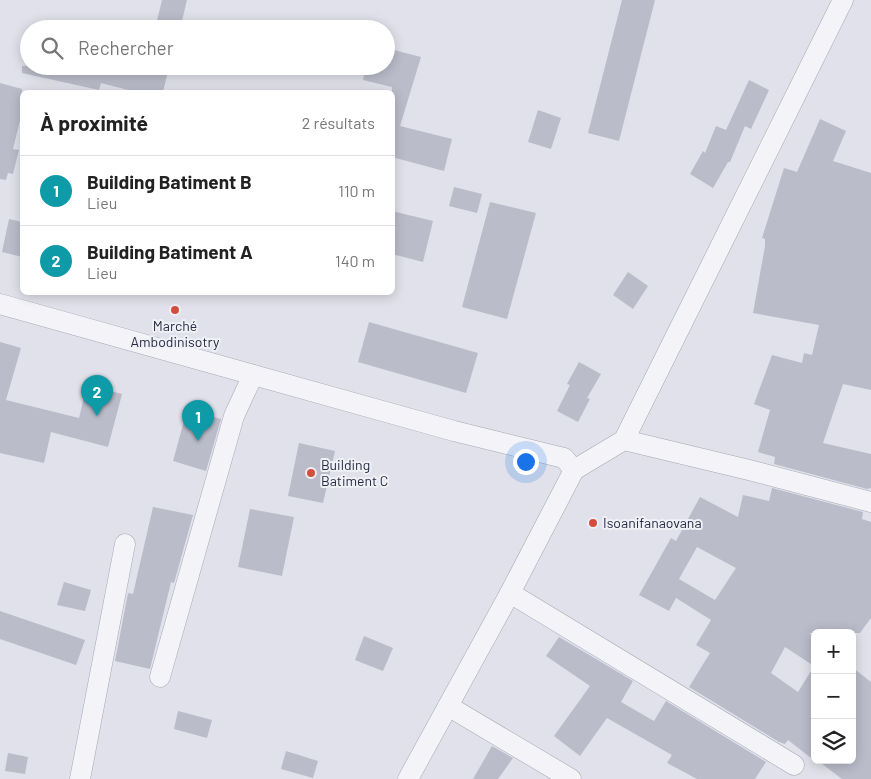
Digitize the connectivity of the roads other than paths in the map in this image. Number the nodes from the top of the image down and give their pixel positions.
1 (843, 0) edge
2 (0, 304) edge
3 (252, 375) junction
4 (624, 440) junction
5 (574, 470) junction
6 (871, 502) edge
7 (125, 544) dead end
8 (510, 593) junction
9 (160, 677) dead end
10 (448, 706) junction
11 (794, 765) dead end
12 (80, 779) edge
13 (408, 779) edge
14 (571, 779) edge

1 - 4 street
2 - 3 street
3 - 5 street
3 - 9 street
4 - 5 street
4 - 6 street
5 - 8 street
7 - 12 street
8 - 10 street
8 - 11 street
10 - 13 street
10 - 14 street

